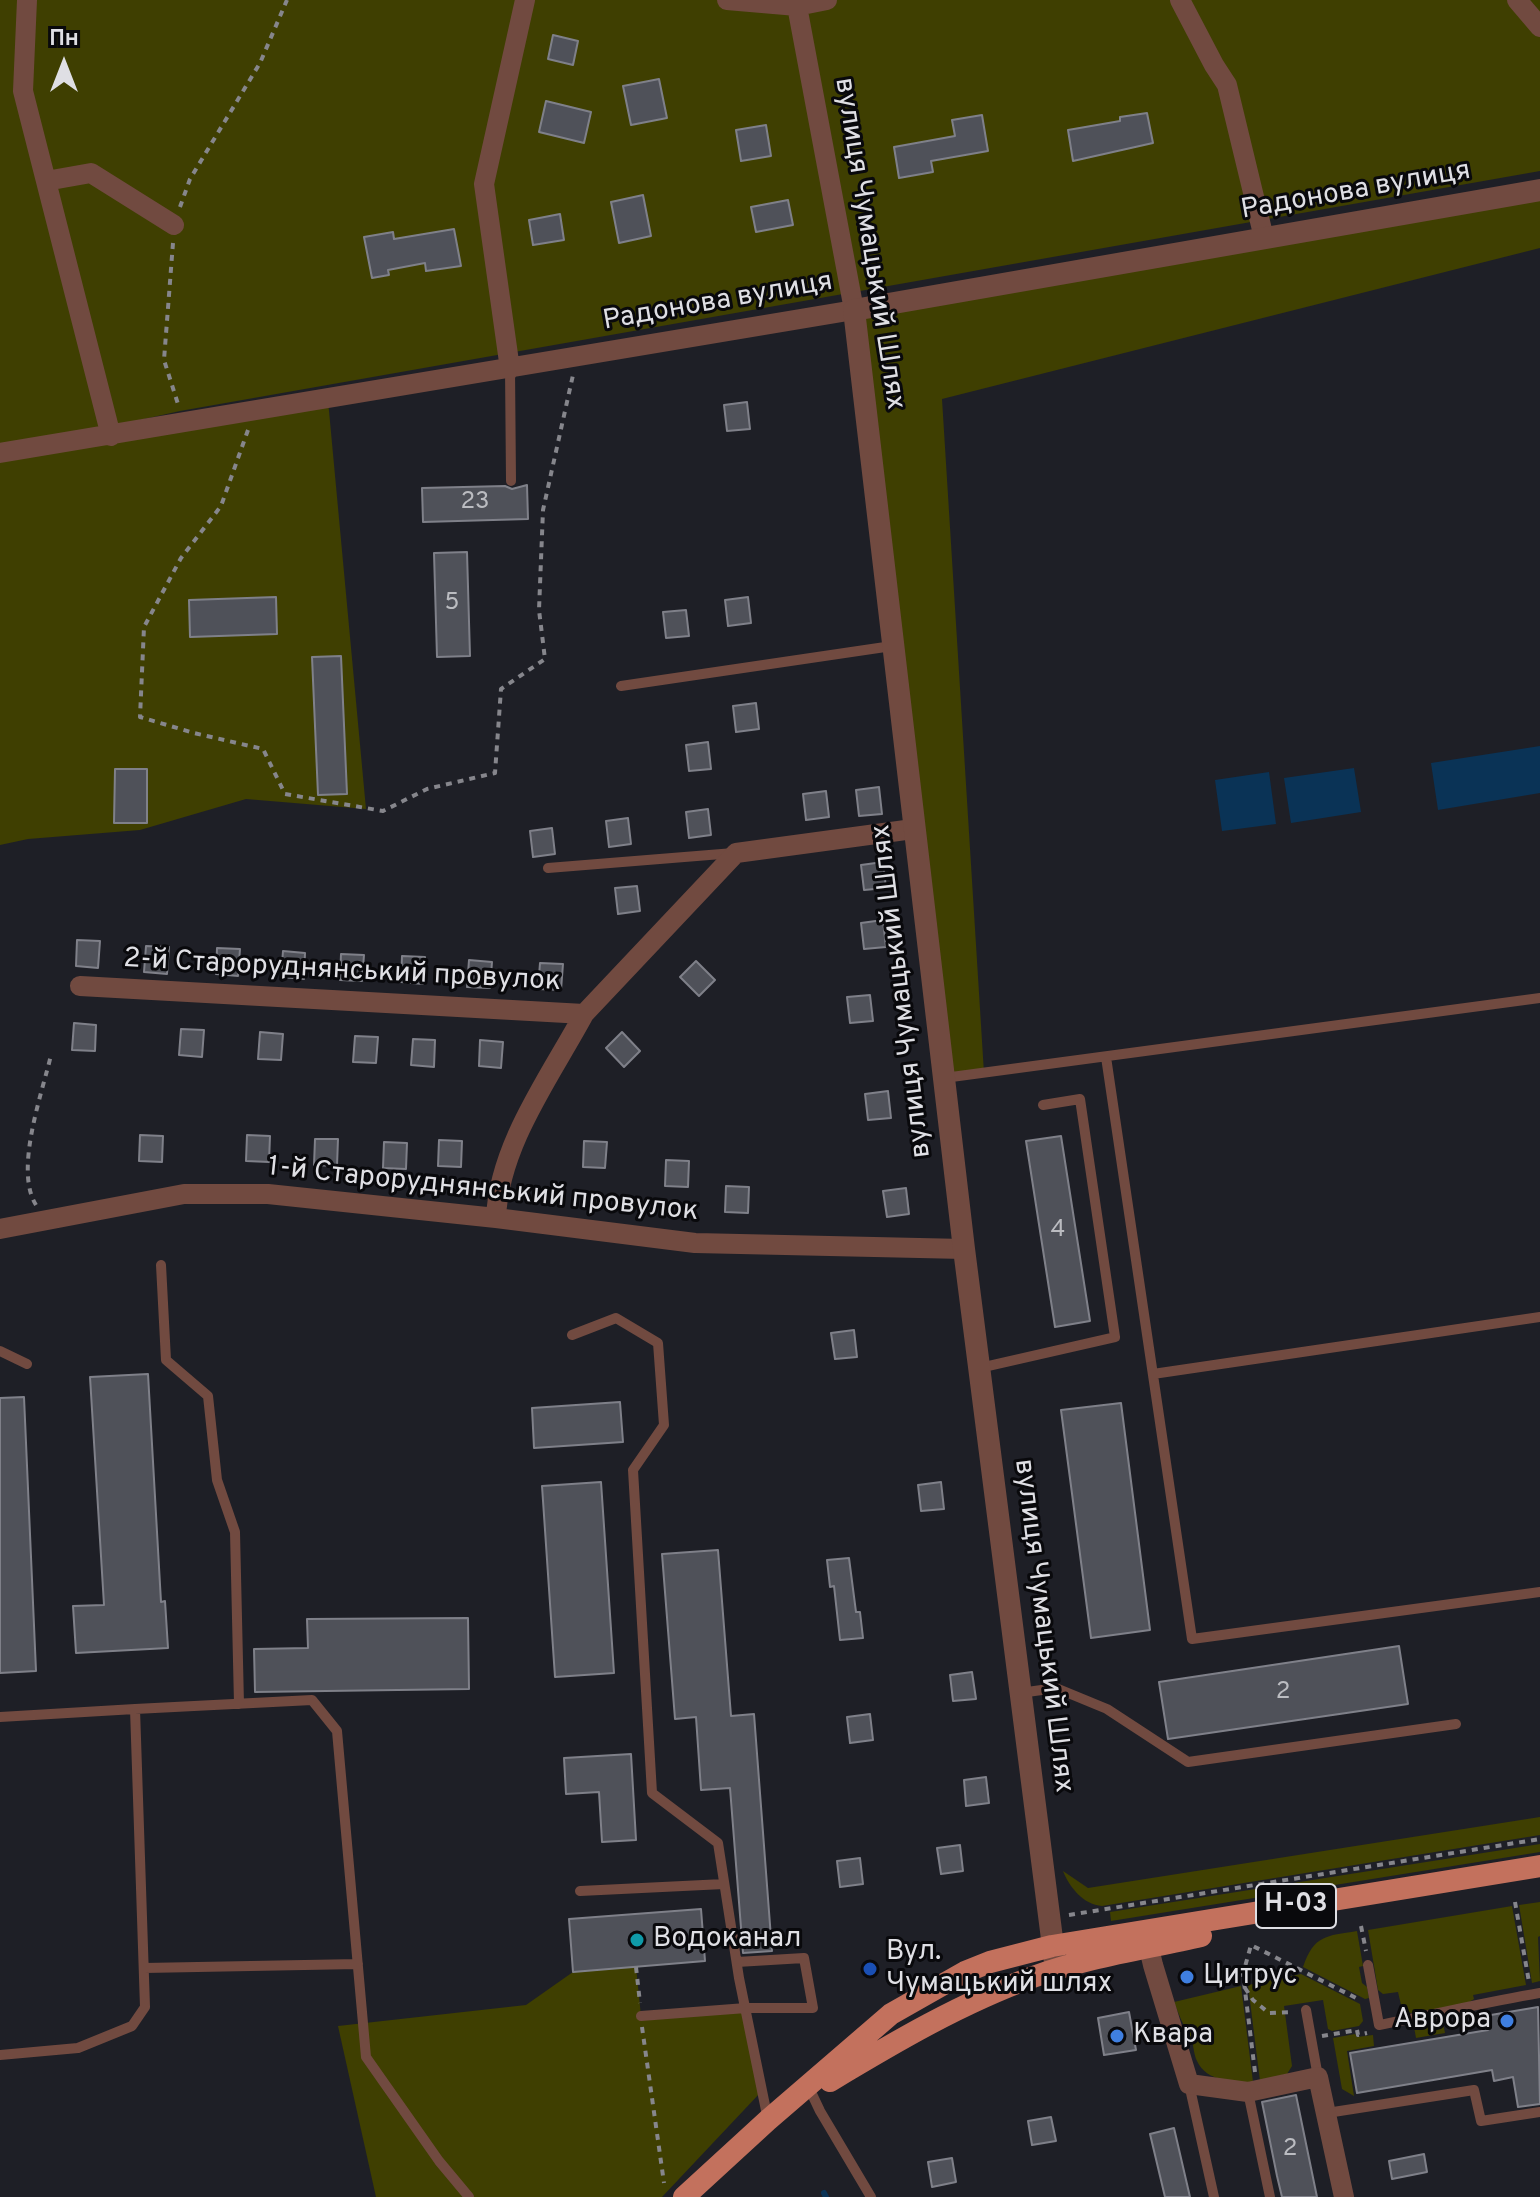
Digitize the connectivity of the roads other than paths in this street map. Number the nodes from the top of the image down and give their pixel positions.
1 (27, 0) edge
2 (525, 0) edge
3 (727, 0) edge
4 (827, 0) edge
5 (1180, 0) edge
6 (1517, 0) edge
7 (797, 6) junction
8 (1540, 27) edge
9 (46, 181) junction
10 (1540, 190) edge
11 (174, 225) road end
12 (1264, 238) junction
13 (854, 310) junction
14 (510, 369) junction
15 (111, 436) junction
16 (0, 453) edge
17 (511, 481) dead end
18 (892, 646) junction
19 (621, 686) dead end
20 (913, 829) junction
21 (736, 853) junction
22 (548, 868) dead end
23 (80, 986) dead end
24 (1540, 998) edge
25 (584, 1014) junction
26 (1106, 1057) junction
27 (944, 1078) junction
28 (1043, 1105) dead end
29 (496, 1218) junction
30 (0, 1229) edge
31 (964, 1249) junction
32 (161, 1265) dead end
33 (1540, 1317) edge
34 (572, 1335) dead end
35 (0, 1351) edge
36 (27, 1364) dead end
37 (979, 1368) junction
38 (1153, 1374) junction
39 (1540, 1592) edge
40 (1020, 1693) junction
41 (239, 1704) junction
42 (135, 1709) junction
43 (0, 1717) edge
44 (1456, 1724) dead end
45 (1540, 1866) edge
46 (1540, 1880) edge
47 (724, 1884) junction
48 (580, 1891) dead end
49 (1147, 1939) junction
50 (1052, 1946) junction
51 (737, 1962) junction
52 (358, 1964) junction
53 (1368, 1965) dead end
54 (144, 1968) junction
55 (1056, 1970) junction
56 (1536, 1994) edge
57 (746, 2008) junction
58 (1306, 2010) road end
59 (641, 2016) road end
60 (0, 2055) edge
61 (1318, 2077) junction
62 (1189, 2084) junction
63 (811, 2092) junction
64 (1248, 2092) junction
65 (787, 2105) junction
66 (1540, 2112) edge
67 (1327, 2113) junction
68 (768, 2120) junction
69 (469, 2197) edge
70 (684, 2197) edge
71 (871, 2197) edge
72 (1214, 2197) edge
73 (1270, 2197) edge
74 (1344, 2197) edge

1 - 9 street
2 - 14 street
3 - 7 street
4 - 7 street
5 - 12 street
6 - 8 street
7 - 13 street, вулиця Чумацький Шлях
9 - 11 street
9 - 15 street
10 - 12 street, Радонова вулиця
12 - 13 street, Радонова вулиця
13 - 14 street, Радонова вулиця
13 - 18 street, вулиця Чумацький Шлях
14 - 15 street, Радонова вулиця
14 - 17 lane
15 - 16 street, Радонова вулиця
18 - 19 lane
18 - 20 street, вулиця Чумацький Шлях
20 - 21 street
20 - 27 street, вулиця Чумацький Шлях
21 - 22 lane
21 - 25 street, 2-й Староруднянський провулок
23 - 25 street, 2-й Староруднянський провулок
24 - 26 lane
25 - 29 street
26 - 27 lane
26 - 38 lane
27 - 31 street, вулиця Чумацький Шлях
28 - 37 lane
29 - 30 street, 1-й Староруднянський провулок
29 - 31 street, 1-й Староруднянський провулок
31 - 37 street, вулиця Чумацький Шлях
32 - 41 lane
33 - 38 lane
34 - 47 lane
35 - 36 lane
37 - 40 street, вулиця Чумацький Шлях
38 - 39 lane
40 - 44 lane
40 - 50 street, вулиця Чумацький Шлях
41 - 42 lane
41 - 52 lane
42 - 43 lane
42 - 54 lane
45 - 49 main road, Н-03
46 - 49 main road, Н-03
47 - 48 lane
47 - 51 lane
49 - 50 main road, Н-03
49 - 55 main road, Н-03
49 - 62 street
50 - 55 street, вулиця Чумацький Шлях
50 - 65 main road, Н-03
51 - 57 lane
51 - 57 lane
52 - 54 lane
52 - 69 lane
53 - 56 lane
54 - 60 lane
55 - 63 main road, Н-03
57 - 59 lane
57 - 68 lane
58 - 61 lane
61 - 64 street
61 - 67 street
62 - 64 street
62 - 72 lane
63 - 65 main road, Н-03
63 - 71 lane
64 - 73 lane
65 - 68 main road, Н-03
66 - 67 lane
67 - 74 street
68 - 70 main road, Н-03

